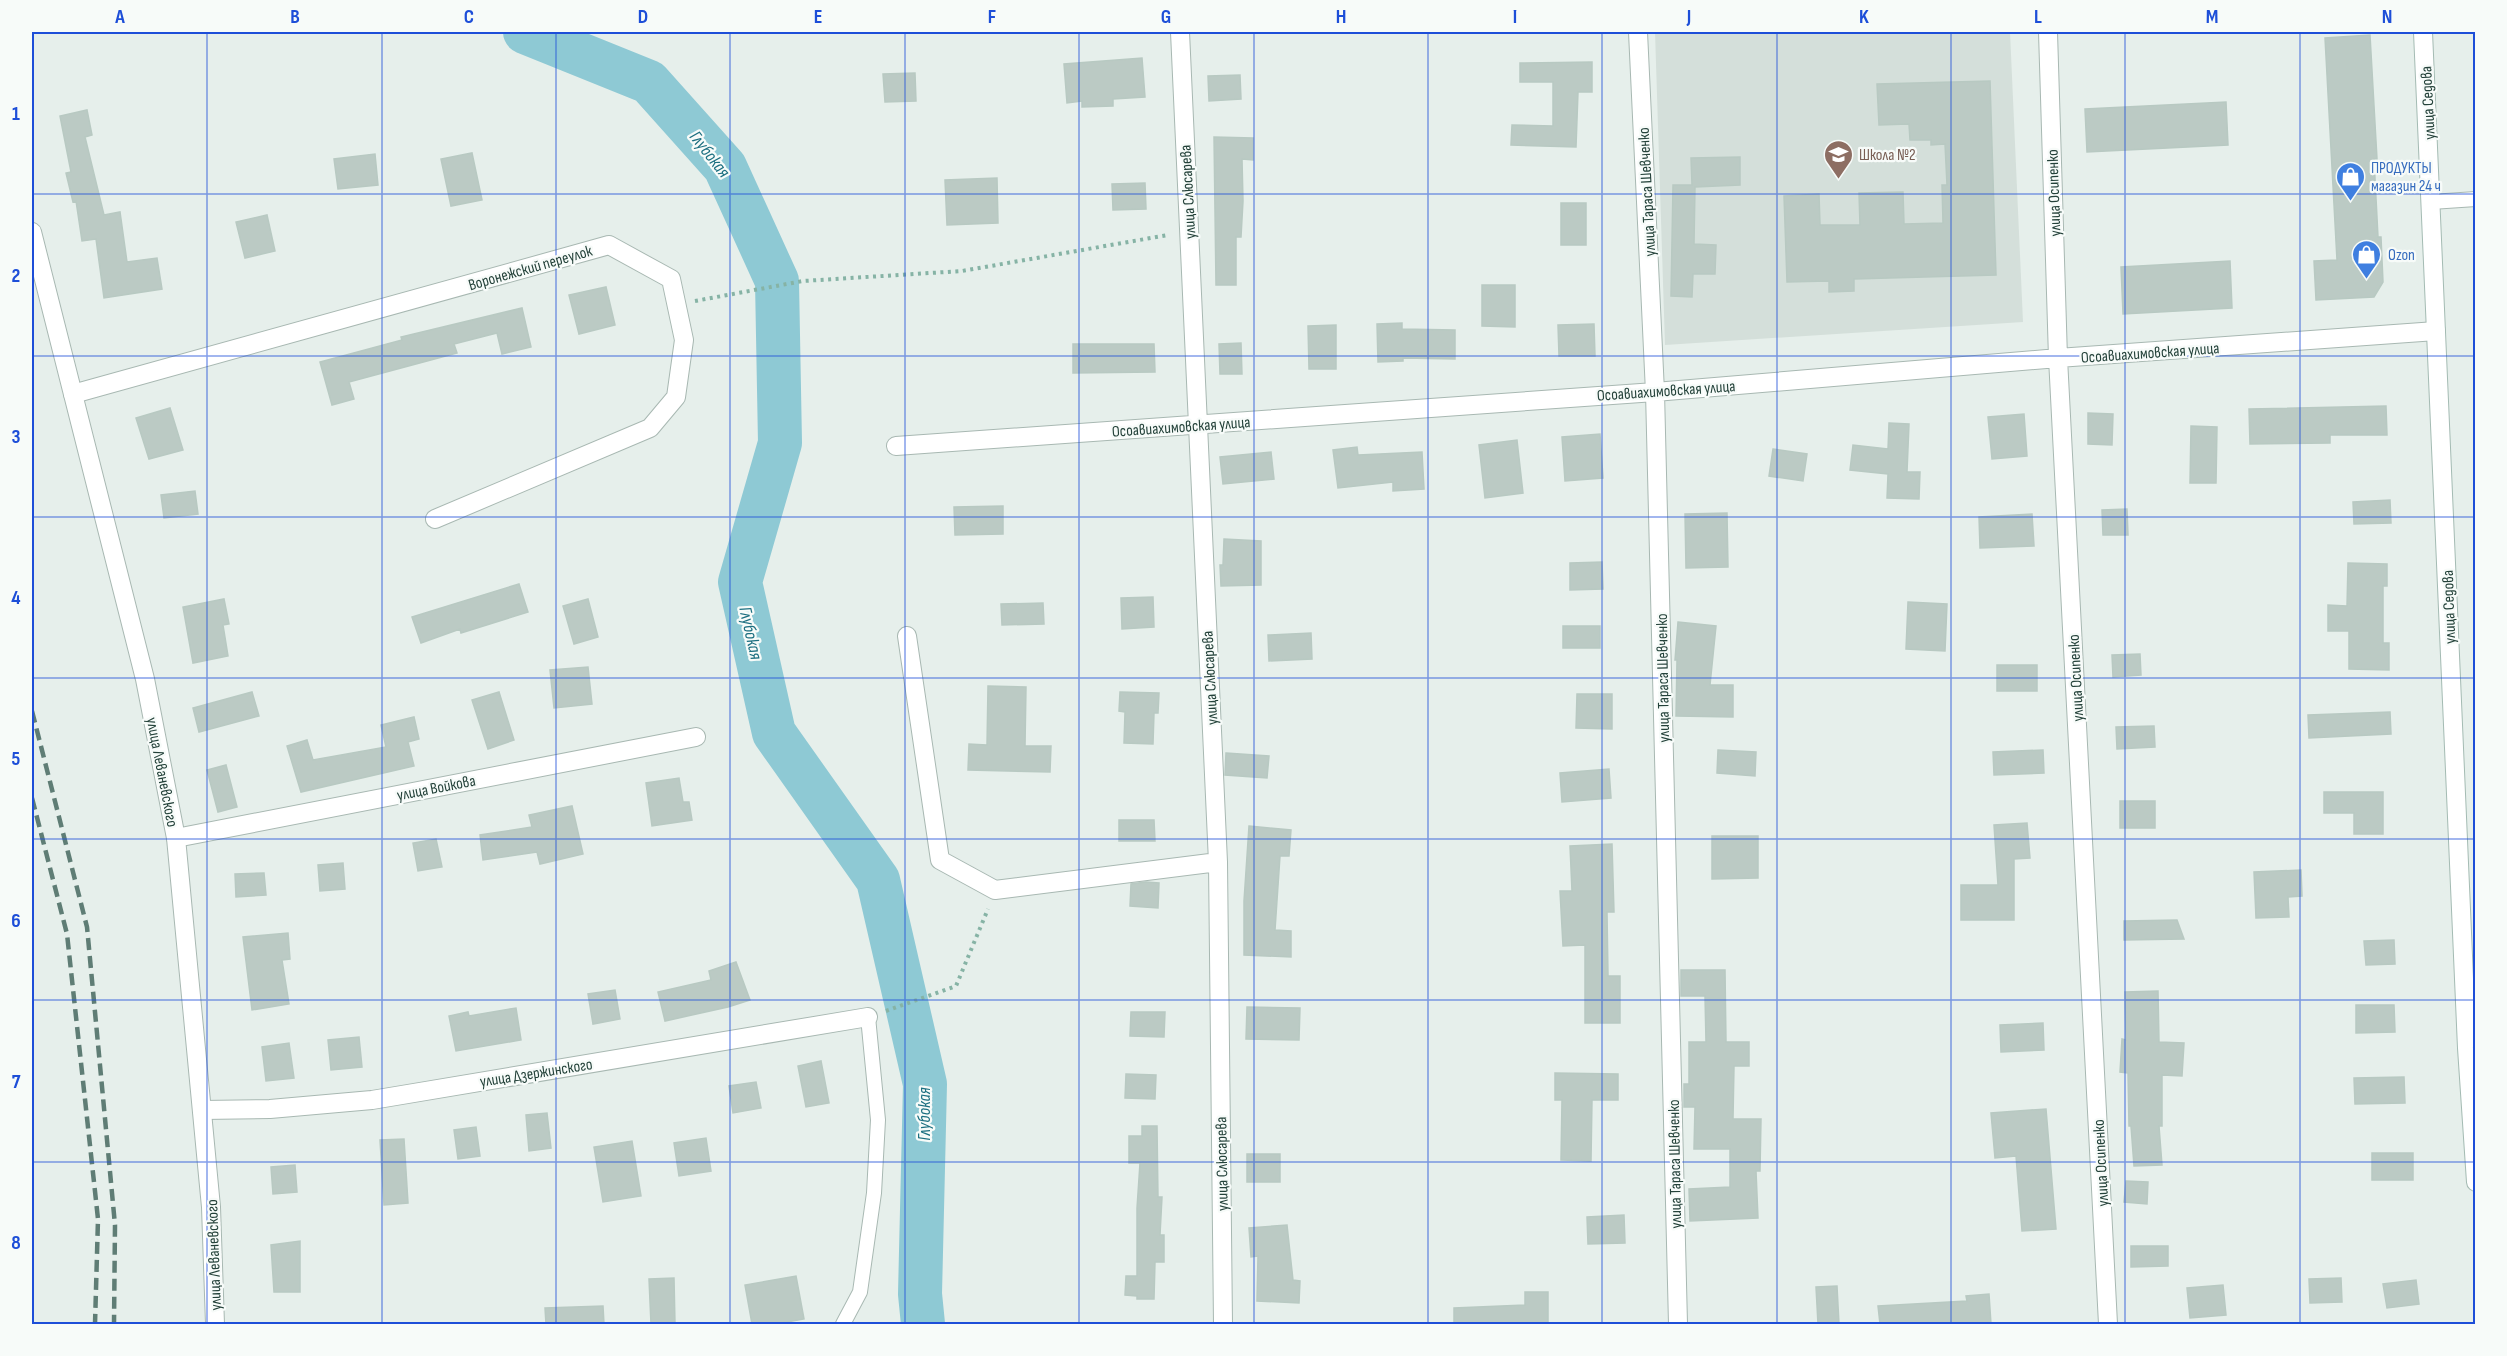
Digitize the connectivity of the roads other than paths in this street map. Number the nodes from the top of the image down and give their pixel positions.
1 (1180, 32) edge
2 (1638, 32) edge
3 (2048, 32) edge
4 (2423, 32) edge
5 (2475, 199) edge
6 (2431, 202) junction
7 (32, 232) edge
8 (2436, 331) junction
9 (2058, 358) junction
10 (1655, 392) junction
11 (73, 394) junction
12 (1198, 425) junction
13 (896, 446) dead end
14 (435, 519) dead end
15 (907, 636) dead end
16 (696, 737) dead end
17 (176, 838) junction
18 (1218, 862) junction
19 (868, 1017) joint
20 (2471, 1048) edge
21 (202, 1110) junction
22 (2475, 1182) edge
23 (215, 1324) edge
24 (843, 1324) edge
25 (1223, 1324) edge
26 (1678, 1324) edge
27 (2108, 1324) edge

1 - 12 street, улица Слюсарева
2 - 10 street, улица Тараса Шевченко
3 - 9 street, улица Осипенко
4 - 6 street, улица Седова
5 - 6 lane
6 - 8 street, улица Седова
7 - 11 street, улица Леваневского
8 - 9 street, Осоавиахимовская улица
8 - 20 street, улица Седова
9 - 10 street, Осоавиахимовская улица
9 - 27 street, улица Осипенко
10 - 12 street, Осоавиахимовская улица
10 - 26 street, улица Тараса Шевченко
11 - 14 street, Воронежский переулок
11 - 17 street, улица Леваневского
12 - 13 street, Осоавиахимовская улица
12 - 18 street, улица Слюсарева
15 - 18 street
16 - 17 street, улица Войкова
17 - 21 street, улица Леваневского
18 - 25 street, улица Слюсарева
19 - 21 street, улица Дзержинского
19 - 24 lane
20 - 22 street, улица Седова
21 - 23 street, улица Леваневского

